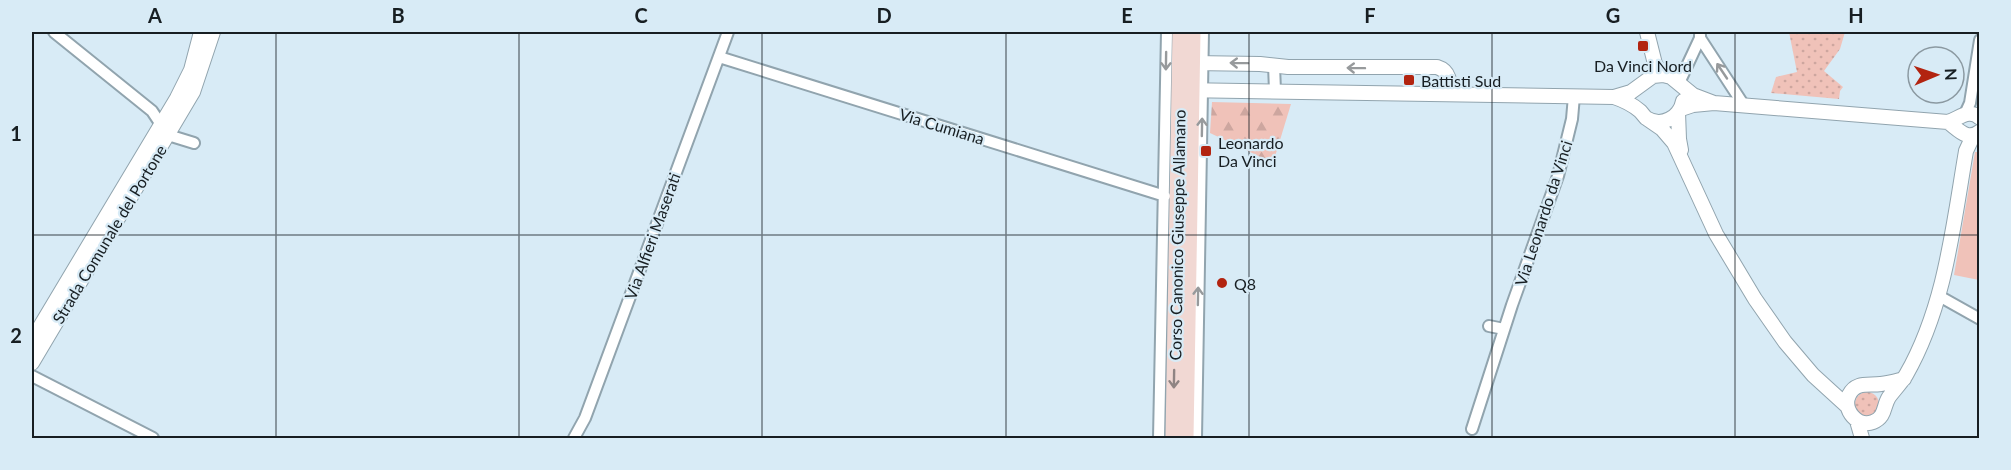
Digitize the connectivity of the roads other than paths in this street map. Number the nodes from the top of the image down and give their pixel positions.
1 (54, 32) edge
2 (201, 32) edge
3 (213, 32) edge
4 (222, 32) edge
5 (728, 32) edge
6 (1167, 32) edge
7 (1180, 32) edge
8 (1193, 32) edge
9 (1203, 32) edge
10 (1647, 32) edge
11 (1700, 35) edge
12 (1980, 40) edge
13 (207, 50) junction
14 (1650, 50) junction
15 (719, 57) junction
16 (1198, 63) junction
17 (1275, 65) junction
18 (1663, 75) junction
19 (1642, 84) junction
20 (1680, 85) junction
21 (1185, 90) junction
22 (1275, 91) junction
23 (1450, 94) junction
24 (1574, 96) junction
25 (1614, 97) junction
26 (1714, 103) junction
27 (1743, 104) junction
28 (1680, 110) junction
29 (1643, 114) junction
30 (1971, 123) edge
31 (164, 130) junction
32 (194, 143) dead end
33 (1683, 161) junction
34 (1165, 196) junction
35 (1939, 296) junction
36 (1980, 319) edge
37 (1490, 326) dead end
38 (1504, 329) junction
39 (32, 340) edge
40 (32, 363) edge
41 (32, 376) edge
42 (1904, 379) junction
43 (1821, 381) junction
44 (1865, 385) junction
45 (1886, 401) junction
46 (1848, 406) junction
47 (1857, 421) junction
48 (1875, 422) junction
49 (1472, 429) dead end
50 (153, 438) edge
51 (574, 438) edge
52 (1159, 438) edge
53 (1173, 438) edge
54 (1186, 438) edge
55 (1196, 438) edge
56 (1862, 438) edge
57 (1868, 438) edge

1 - 31 street, Strada Comunale del Portone
2 - 31 street, Strada Comunale del Portone
3 - 13 street, Strada Comunale del Portone
4 - 13 street, Strada Comunale del Portone
5 - 15 street, Via Alfieri Maserati
6 -> 21 street, Corso Canonico Giuseppe Allamano
7 - 21 main road, Corso Canonico Giuseppe Allamano
8 - 16 main road, Corso Canonico Giuseppe Allamano
9 - 16 street, Corso Canonico Giuseppe Allamano
10 - 14 street
11 - 20 street
27 -> 11 street
12 - 30 street
13 - 31 street, Strada Comunale del Portone
14 - 18 street
14 - 19 street
15 - 34 street, Via Cumiana
15 - 51 street, Via Alfieri Maserati
17 -> 16 street
16 - 21 main road, Corso Canonico Giuseppe Allamano
17 - 22 street
23 -> 17 street
18 - 19 street
18 - 20 street
19 - 25 street
19 - 29 street
20 - 26 street
20 - 28 street
21 - 22 street
21 - 34 street, Corso Canonico Giuseppe Allamano
21 -> 53 main road, Corso Canonico Giuseppe Allamano
21 - 54 main road, Corso Canonico Giuseppe Allamano
55 -> 21 street, Corso Canonico Giuseppe Allamano
22 - 23 street
23 - 24 street
24 - 25 street
24 - 38 street, Via Leonardo da Vinci
25 - 29 street
26 - 27 street
26 - 28 street
27 - 30 street
28 - 29 street
28 - 33 street
29 - 33 street
30 - 35 street
31 - 32 street, Strada Comunale del Portone
31 - 39 street, Strada Comunale del Portone
31 - 40 street, Strada Comunale del Portone
33 - 43 street
34 - 52 street, Corso Canonico Giuseppe Allamano
35 - 36 street
35 - 42 street
37 - 38 street
38 - 49 street, Via Leonardo da Vinci
41 - 50 street
42 - 44 street
42 - 45 street
43 - 44 street
43 - 46 street
44 - 45 street
44 - 46 street
45 - 48 street
46 - 47 street
47 - 48 street
47 - 56 street
48 - 57 street

